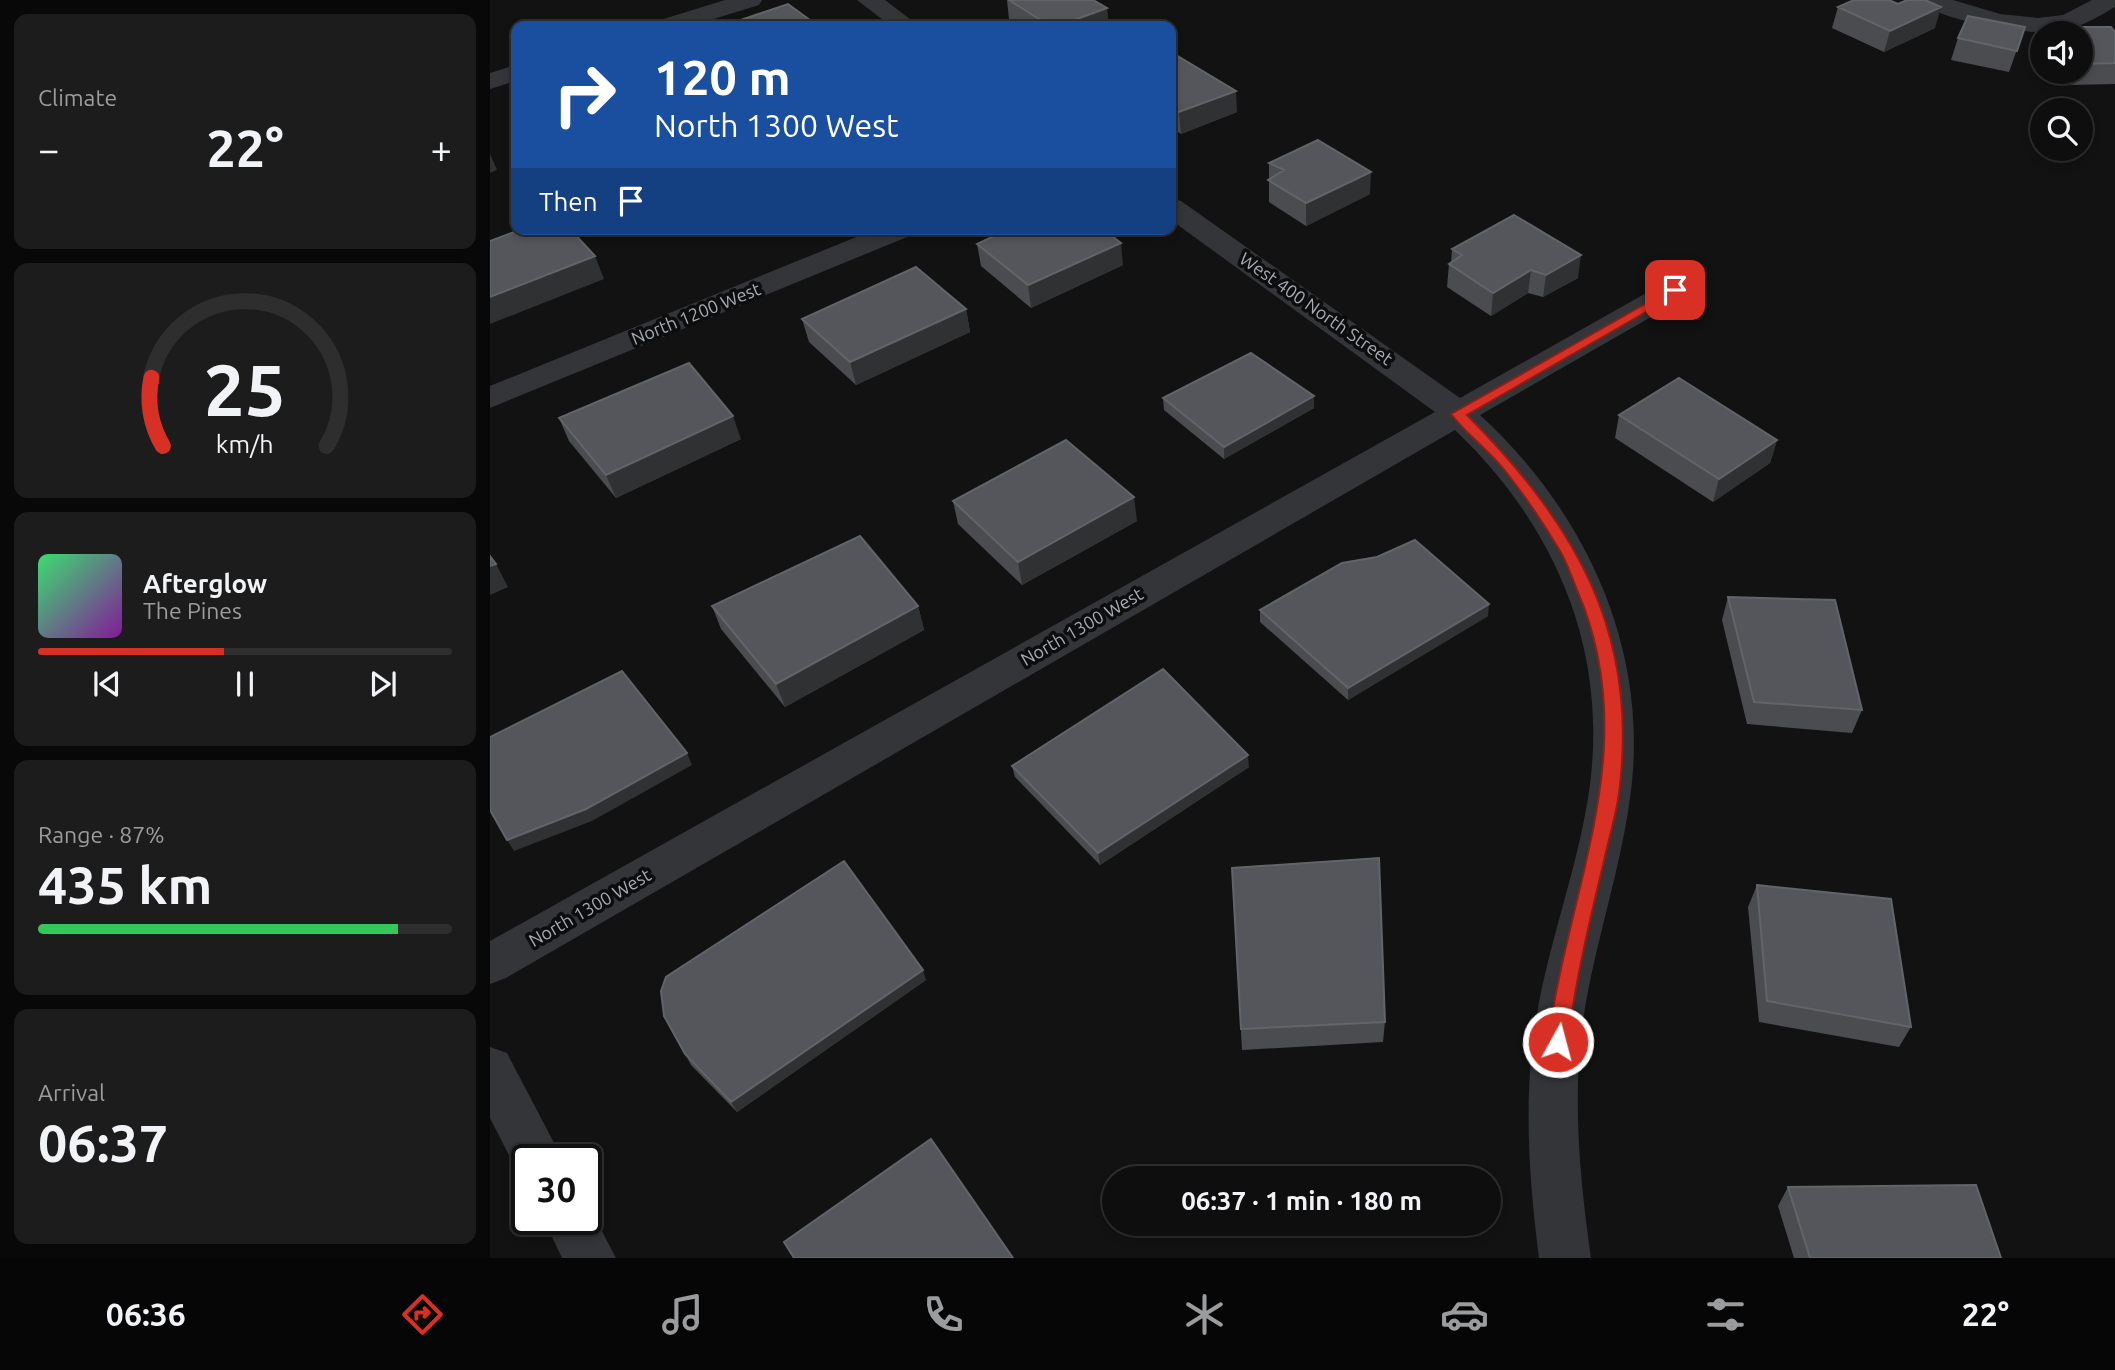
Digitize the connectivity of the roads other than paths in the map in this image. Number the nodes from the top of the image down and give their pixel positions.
1 (750, 0) edge
2 (869, 0) edge
3 (1932, 0) edge
4 (2109, 0) edge
5 (682, 21) edge
6 (900, 21) edge
7 (511, 75) edge
8 (490, 81) edge
9 (1176, 211) edge
10 (887, 235) edge
11 (1675, 290) dead end
12 (490, 398) edge
13 (1458, 414) junction
14 (490, 964) edge
15 (490, 1069) edge
16 (530, 1144) edge
17 (578, 1235) edge
18 (590, 1258) edge
19 (1565, 1258) edge

1 - 5 street
2 - 6 street
3 - 4 street
7 - 8 street
9 - 13 street, West 400 North Street
10 - 12 street, North 1200 West
11 - 13 street, North 1300 West
13 - 14 street, North 1300 West
13 - 19 street, West 400 North Street
15 - 16 street
17 - 18 street

